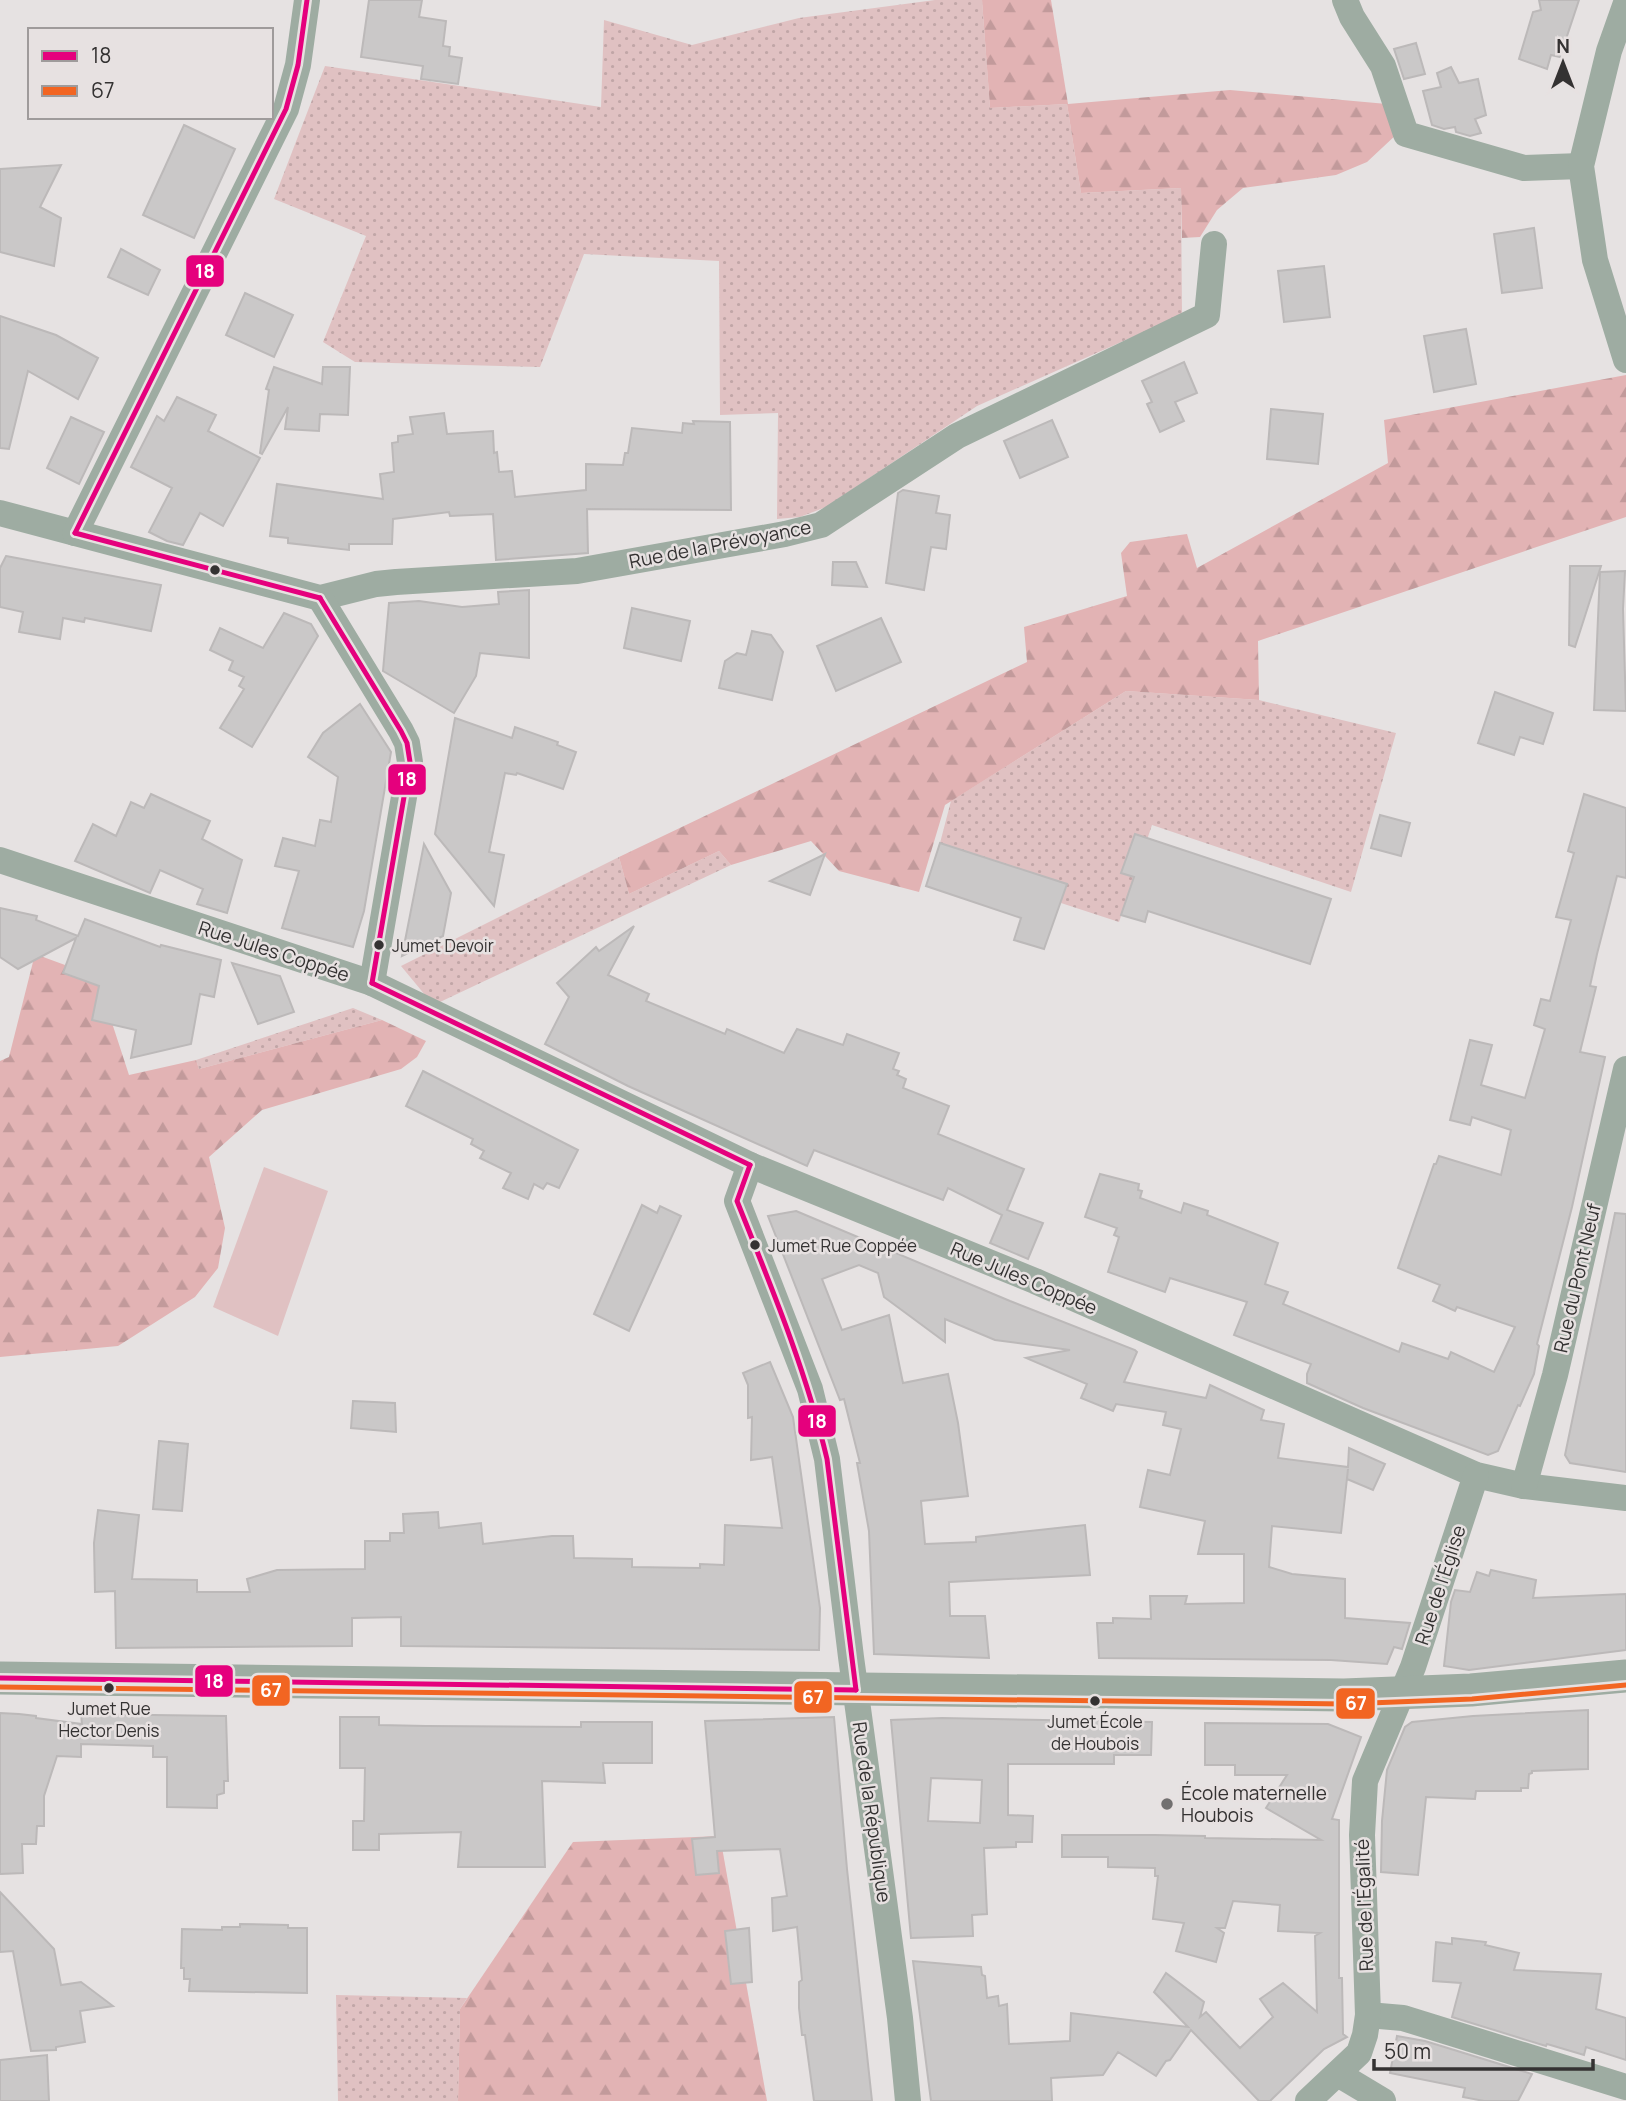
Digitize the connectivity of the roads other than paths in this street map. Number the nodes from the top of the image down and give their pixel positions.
1 (307, 0) edge
2 (1345, 0) edge
3 (1626, 3) edge
4 (1581, 166) junction
5 (1214, 244) dead end
6 (1626, 360) edge
7 (0, 513) edge
8 (75, 533) junction
9 (320, 598) junction
10 (0, 860) edge
11 (372, 983) junction
12 (1626, 1069) edge
13 (750, 1165) junction
14 (1476, 1475) junction
15 (1524, 1486) junction
16 (1626, 1498) edge
17 (1626, 1676) edge
18 (0, 1678) edge
19 (856, 1690) junction
20 (1402, 1693) junction
21 (1368, 2015) junction
22 (1338, 2074) junction
23 (1626, 2087) edge
24 (908, 2101) edge
25 (1308, 2101) edge
26 (1383, 2101) edge

1 - 8 street
2 - 4 street
3 - 4 street
4 - 6 street
5 - 9 street, Rue de la Prévoyance
7 - 8 street
8 - 9 street
9 - 11 street
10 - 11 street, Rue Jules Coppée
11 - 13 street, Rue Jules Coppée
12 - 15 street, Rue du Pont Neuf
13 - 14 street, Rue Jules Coppée
13 - 19 street, Rue de la République
14 - 15 street, Rue Jules Coppée
14 - 20 street, Rue de l'Église
15 - 16 street, Rue Jules Coppée
17 - 20 street
18 - 19 street
19 - 20 street
19 - 24 street, Rue de la République
20 - 21 street, Rue de l'Égalité
21 - 22 street, Rue de l'Égalité
21 - 23 street
22 - 25 street, Rue de l'Égalité
22 - 26 street

